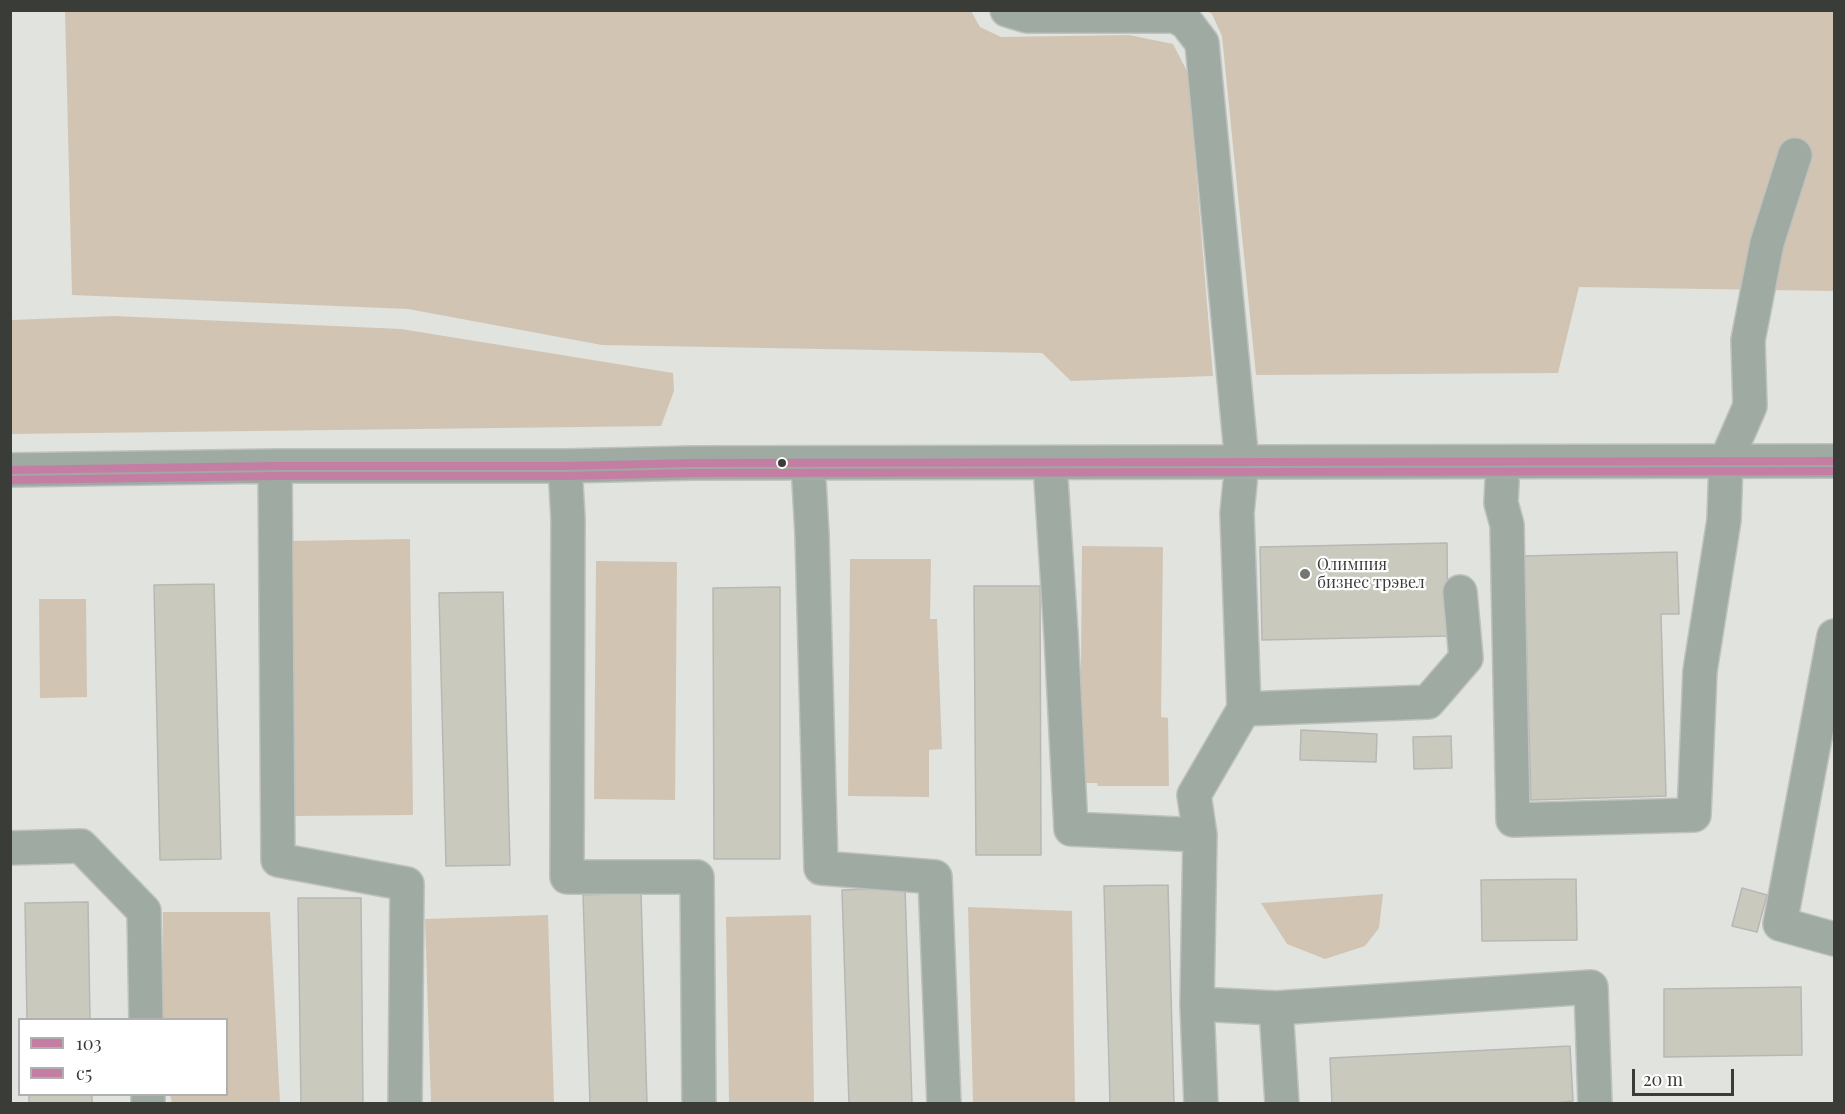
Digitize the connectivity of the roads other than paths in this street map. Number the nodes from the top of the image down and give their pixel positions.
1 (1007, 10) edge
2 (1795, 155) dead end
3 (1834, 461) edge
4 (1503, 462) junction
5 (1726, 462) junction
6 (1242, 463) junction
7 (808, 464) junction
8 (1050, 464) junction
9 (275, 466) junction
10 (565, 466) junction
11 (10, 470) edge
12 (1460, 592) dead end
13 (1834, 636) edge
14 (1244, 709) junction
15 (1200, 835) junction
16 (10, 848) edge
17 (1834, 939) edge
18 (1197, 1004) junction
19 (1276, 1008) junction
20 (146, 1018) edge
21 (405, 1104) edge
22 (699, 1104) edge
23 (944, 1104) edge
24 (1201, 1104) edge
25 (1282, 1104) edge
26 (1595, 1104) edge

1 - 6 street
2 - 5 street
3 - 5 street
4 - 5 street
4 - 5 street
4 - 6 street
6 - 8 street
6 - 14 street
7 - 8 street
7 - 10 street
7 - 23 street
8 - 15 street
9 - 10 street
9 - 11 street
9 - 21 street
10 - 22 street
12 - 14 street
13 - 17 street
14 - 15 street
15 - 18 street
16 - 20 street
18 - 19 street
18 - 24 street
19 - 25 street
19 - 26 street

